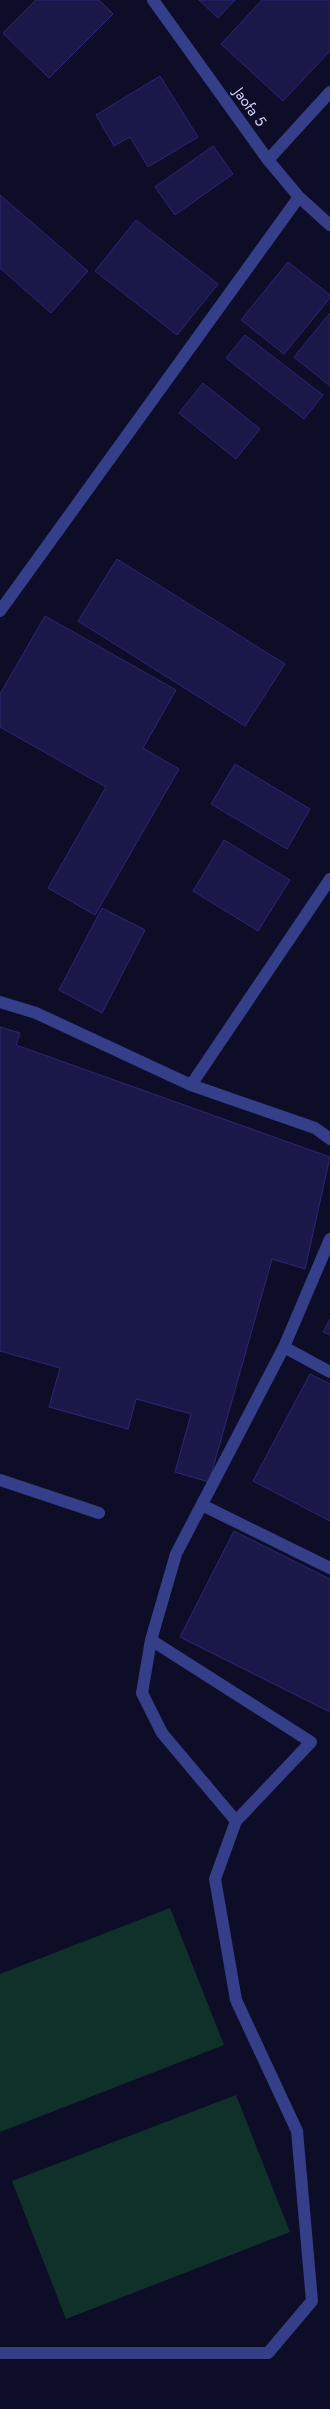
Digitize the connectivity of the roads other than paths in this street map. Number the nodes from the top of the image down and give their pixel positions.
1 (153, 0) edge
2 (330, 92) edge
3 (268, 160) junction
4 (299, 197) junction
5 (330, 225) edge
6 (0, 611) edge
7 (330, 878) edge
8 (0, 1002) edge
9 (191, 1085) junction
10 (330, 1139) edge
11 (330, 1239) edge
12 (284, 1347) junction
13 (330, 1372) edge
14 (0, 1480) edge
15 (202, 1505) junction
16 (99, 1513) dead end
17 (330, 1568) edge
18 (151, 1640) junction
19 (236, 1821) junction
20 (0, 2353) edge

1 - 3 street, Jaofa 5
2 - 3 street
3 - 4 street, Jaofa 5
4 - 5 street, Jaofa 5
4 - 6 street
7 - 9 street
8 - 9 street
9 - 10 street
11 - 12 street
12 - 13 street
12 - 15 street
14 - 16 street
15 - 17 street
15 - 18 street
18 - 19 street
18 - 19 street
19 - 20 street

